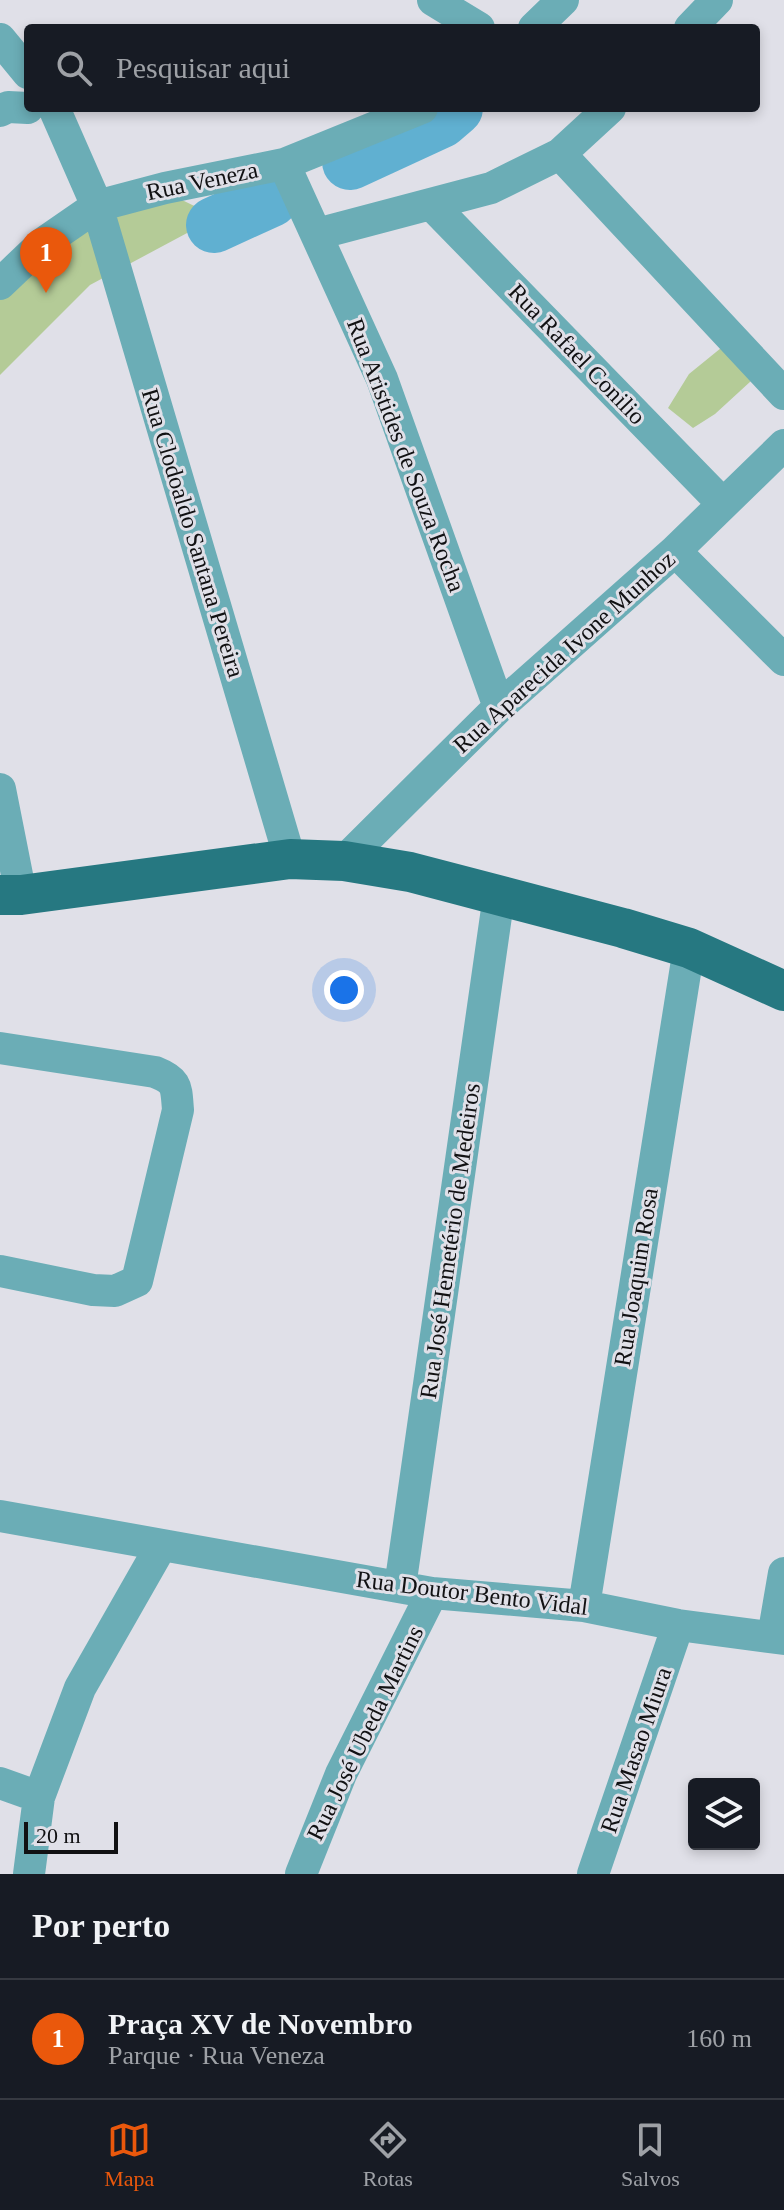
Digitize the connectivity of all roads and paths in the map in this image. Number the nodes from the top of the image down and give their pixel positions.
1 (433, 0) edge
2 (563, 0) edge
3 (717, 0) edge
4 (472, 24) edge
5 (538, 24) edge
6 (694, 24) edge
7 (0, 39) edge
8 (24, 68) edge
9 (24, 108) edge
10 (0, 111) edge
11 (47, 112) edge
12 (412, 112) edge
13 (606, 112) edge
14 (560, 154) junction
15 (284, 164) junction
16 (97, 206) junction
17 (433, 206) junction
18 (317, 234) junction
19 (3, 273) edge
20 (784, 394) edge
21 (784, 445) edge
22 (722, 503) junction
23 (675, 551) junction
24 (784, 660) edge
25 (499, 707) junction
26 (0, 789) edge
27 (290, 859) junction
28 (344, 861) junction
29 (10, 895) edge
30 (499, 895) junction
31 (689, 948) junction
32 (784, 991) edge
33 (0, 1048) edge
34 (0, 1271) edge
35 (0, 1516) edge
36 (161, 1546) junction
37 (784, 1573) edge
38 (400, 1587) junction
39 (432, 1593) junction
40 (584, 1606) junction
41 (678, 1625) junction
42 (778, 1638) edge
43 (0, 1783) edge
44 (39, 1797) junction
45 (29, 1874) edge
46 (301, 1874) edge
47 (593, 1874) edge

1 - 4 street
2 - 5 street
3 - 6 street
7 - 8 street
9 - 10 street
11 - 16 street, Rua Clodoaldo Santana Pereira
12 - 15 street, Rua Veneza
13 - 14 street
14 - 17 street
14 - 20 street
15 - 16 street, Rua Veneza
15 - 18 street, Rua Aristides de Souza Rocha
16 - 19 street, Rua Veneza
16 - 27 street, Rua Clodoaldo Santana Pereira
17 - 18 street
17 - 22 street, Rua Rafael Conilio
18 - 25 street, Rua Aristides de Souza Rocha
21 - 22 street, Rua Aparecida Ivone Munhoz
22 - 23 street, Rua Aparecida Ivone Munhoz
23 - 24 street
23 - 25 street, Rua Aparecida Ivone Munhoz
25 - 28 street, Rua Aparecida Ivone Munhoz
26 - 29 street
27 - 28 main road
27 - 29 main road
28 - 30 main road
30 - 31 main road
30 - 38 street, Rua José Hemetério de Medeiros
31 - 32 main road
31 - 40 street, Rua Joaquim Rosa
33 - 34 street
35 - 36 street, Rua Doutor Bento Vidal
36 - 38 street, Rua Doutor Bento Vidal
36 - 44 street
37 - 42 street
38 - 39 street, Rua Doutor Bento Vidal
39 - 40 street, Rua Doutor Bento Vidal
39 - 46 street, Rua José Ubeda Martins
40 - 41 street, Rua Doutor Bento Vidal
41 - 42 street, Rua Doutor Bento Vidal
41 - 47 street, Rua Masao Miura
43 - 44 street
44 - 45 street

